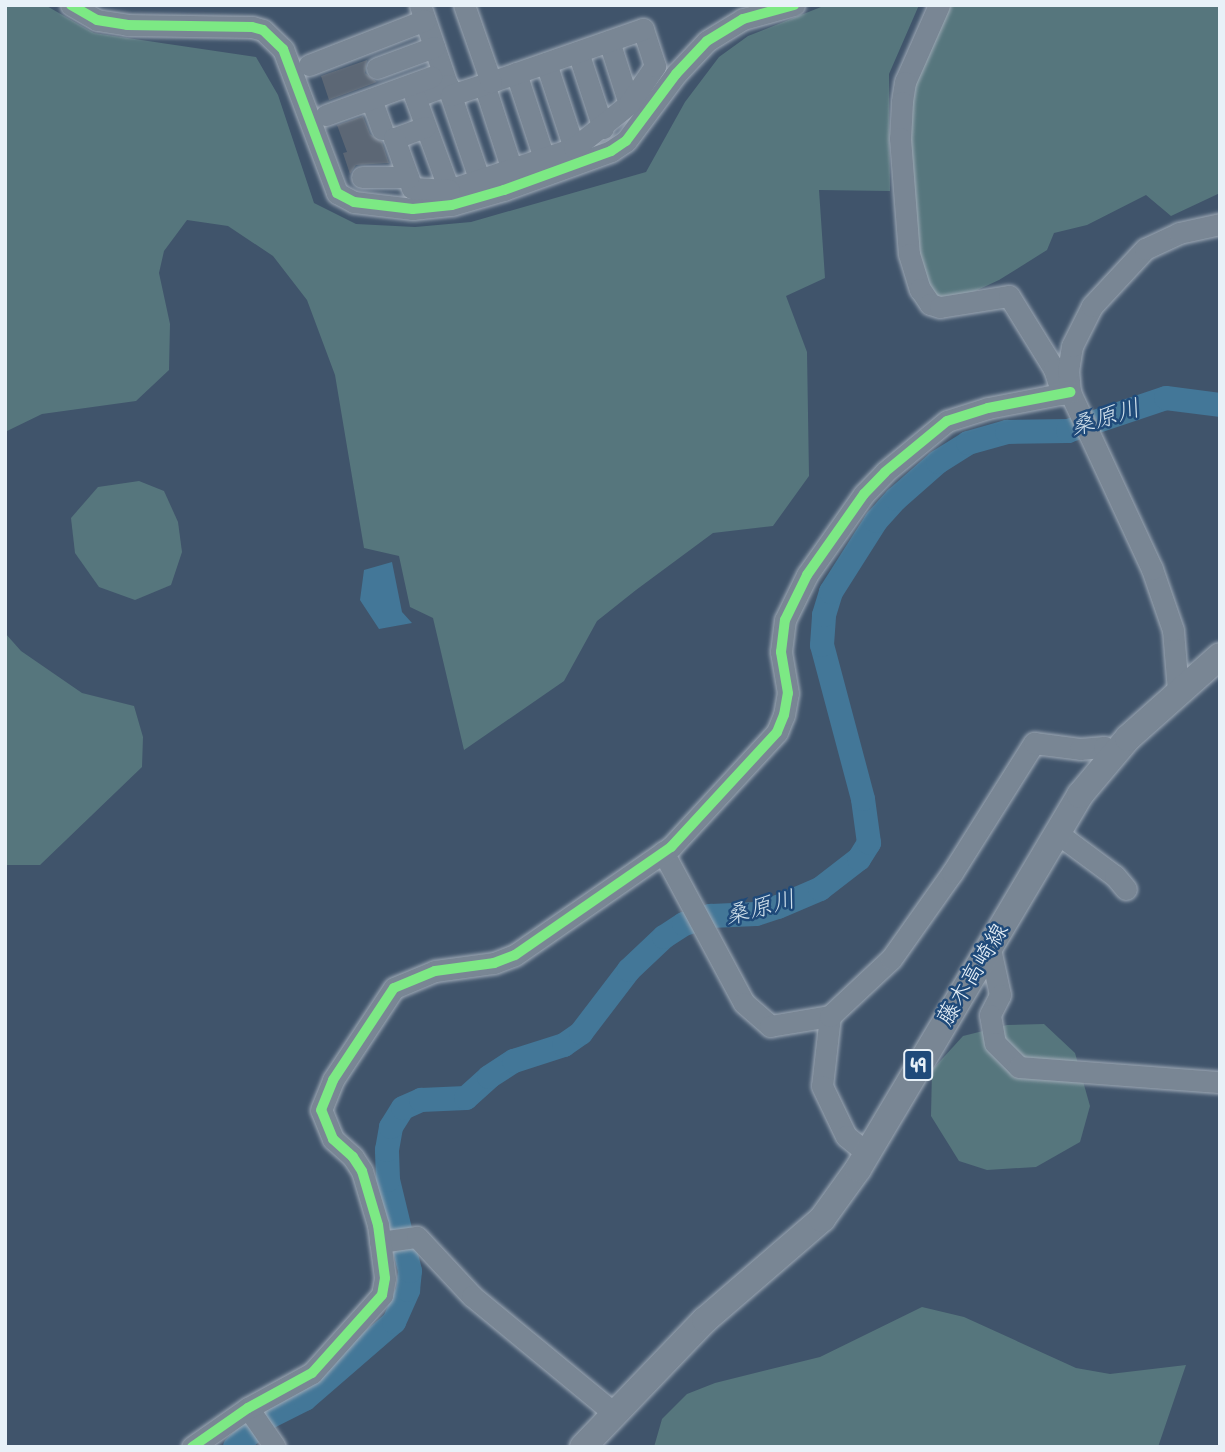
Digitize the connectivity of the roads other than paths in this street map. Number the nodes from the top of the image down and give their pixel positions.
1 (71, 5) edge
2 (464, 5) edge
3 (794, 5) edge
4 (939, 5) edge
5 (423, 13) edge
6 (609, 41) junction
7 (435, 47) junction
8 (578, 52) junction
9 (546, 63) junction
10 (309, 65) dead end
11 (377, 68) dead end
12 (516, 73) junction
13 (488, 83) junction
14 (447, 85) junction
15 (371, 99) junction
16 (629, 104) junction
17 (326, 115) dead end
18 (425, 127) junction
19 (603, 128) junction
20 (382, 129) dead end
21 (574, 148) junction
22 (544, 158) junction
23 (512, 170) junction
24 (362, 177) dead end
25 (408, 177) junction
26 (480, 181) junction
27 (449, 190) junction
28 (1220, 224) edge
29 (1066, 393) junction
30 (1220, 656) edge
31 (1178, 691) junction
32 (1112, 756) junction
33 (1057, 833) junction
34 (663, 852) junction
35 (1126, 889) dead end
36 (989, 944) junction
37 (830, 1016) junction
38 (1220, 1083) edge
39 (867, 1153) junction
40 (380, 1242) junction
41 (248, 1408) junction
42 (614, 1413) junction
43 (192, 1447) edge
44 (275, 1447) edge
45 (583, 1447) edge

1 - 3 street
2 - 13 street
4 - 29 street
5 - 7 street
5 - 10 street
6 - 8 street
6 - 16 street
6 - 16 street
7 - 11 street
7 - 14 street
8 - 9 street
8 - 19 street
9 - 12 street
9 - 21 street
12 - 13 street
12 - 22 street
13 - 14 street
13 - 23 street
14 - 15 street
14 - 18 street
14 - 26 street
15 - 17 street
15 - 20 street
16 - 19 street
18 - 25 street
18 - 27 street
19 - 21 street
21 - 22 street
22 - 23 street
23 - 26 street
24 - 25 street
25 - 27 street
26 - 27 street
28 - 29 street
29 - 31 street
29 - 34 street
30 - 31 main road, 藤木高崎線 / 49
31 - 32 main road, 藤木高崎線 / 49
32 - 33 main road, 藤木高崎線 / 49
32 - 37 street
33 - 35 street
33 - 36 main road, 藤木高崎線 / 49
34 - 37 street
34 - 40 street
36 - 38 street
36 - 39 main road, 藤木高崎線 / 49
37 - 39 street
39 - 42 main road, 藤木高崎線 / 49
40 - 41 street
40 - 42 street
41 - 43 street
41 - 44 street
42 - 45 main road, 藤木高崎線 / 49

